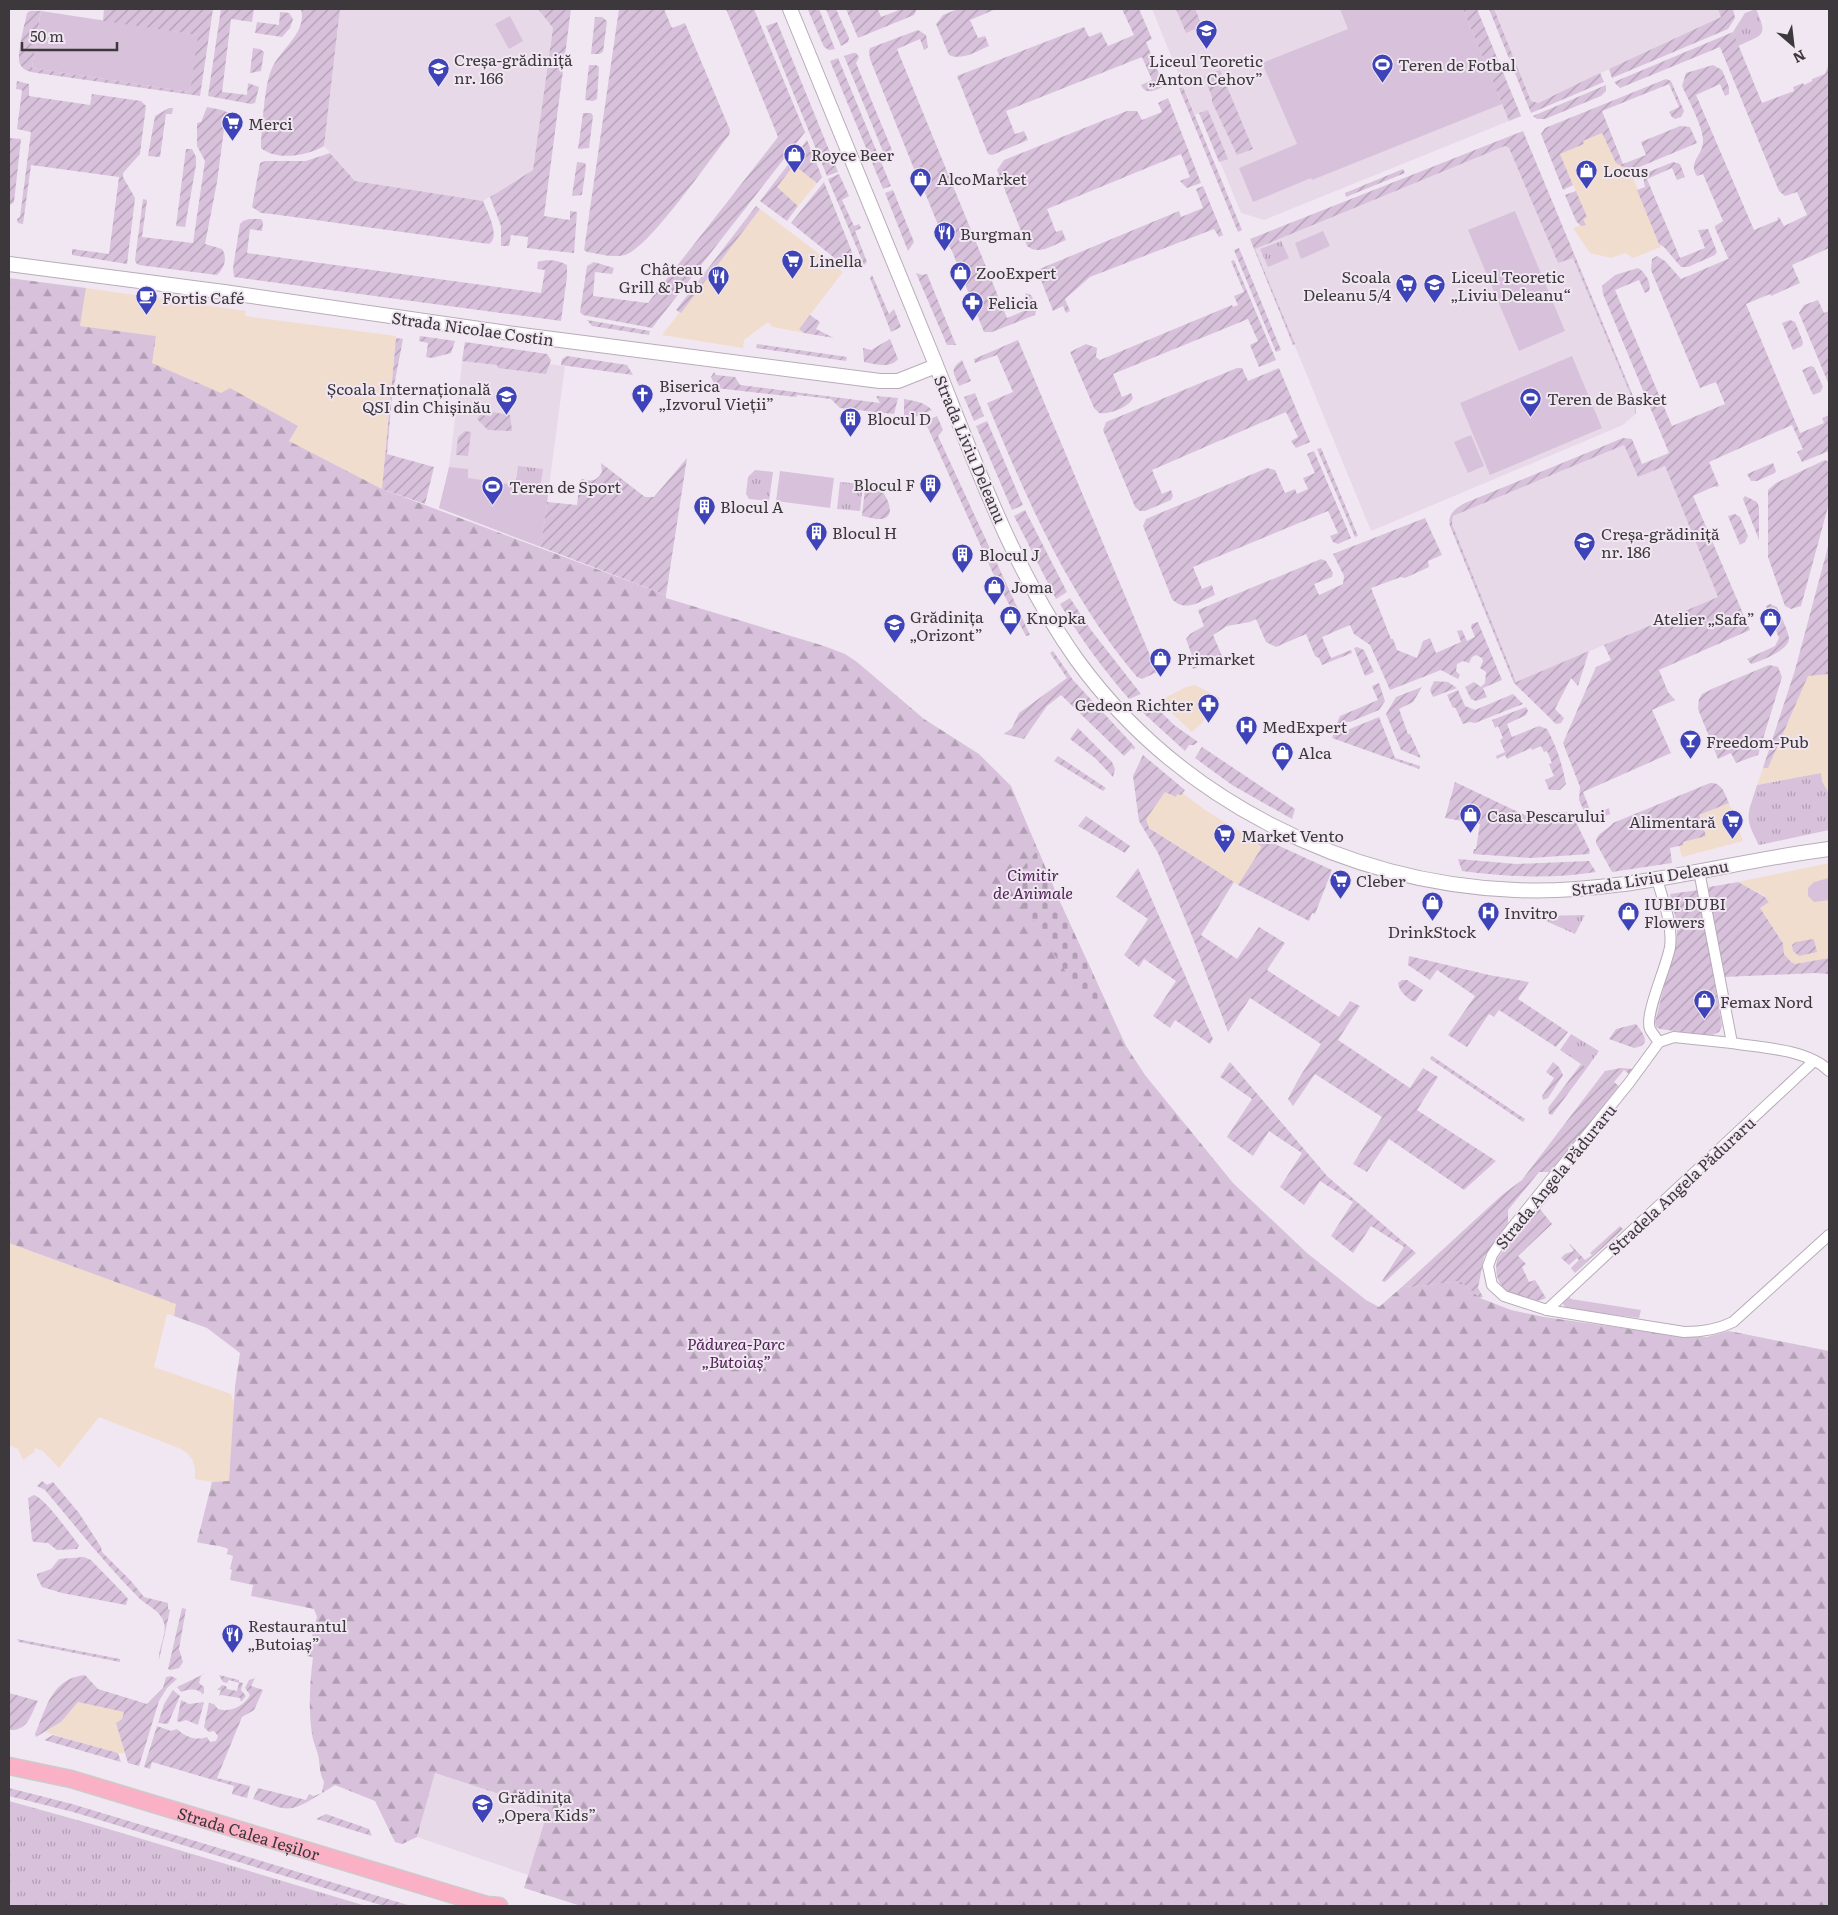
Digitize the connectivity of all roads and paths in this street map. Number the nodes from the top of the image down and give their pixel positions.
1 (790, 9) edge
2 (9, 264) edge
3 (936, 366) junction
4 (1829, 840) edge
5 (1829, 849) edge
6 (1779, 855) junction
7 (1699, 871) junction
8 (1657, 879) junction
9 (1659, 1042) junction
10 (1732, 1043) junction
11 (1814, 1061) junction
12 (1829, 1072) edge
13 (1829, 1235) edge
14 (1547, 1310) junction
15 (9, 1766) edge
16 (492, 1906) edge

1 - 3 main road, Strada Liviu Deleanu
2 - 3 main road, Strada Nicolae Costin
3 - 8 main road, Strada Liviu Deleanu
4 - 6 main road, Strada Liviu Deleanu
5 - 6 main road, Strada Liviu Deleanu
6 - 7 main road, Strada Liviu Deleanu
7 - 8 main road, Strada Liviu Deleanu
7 - 10 street
8 - 9 street
9 - 10 street
9 - 14 street, Strada Angela Păduraru
10 - 11 street
11 - 12 street
11 - 14 street, Stradela Angela Păduraru
13 - 14 street, Strada Angela Păduraru
15 - 16 main road, Strada Calea Ieșilor

